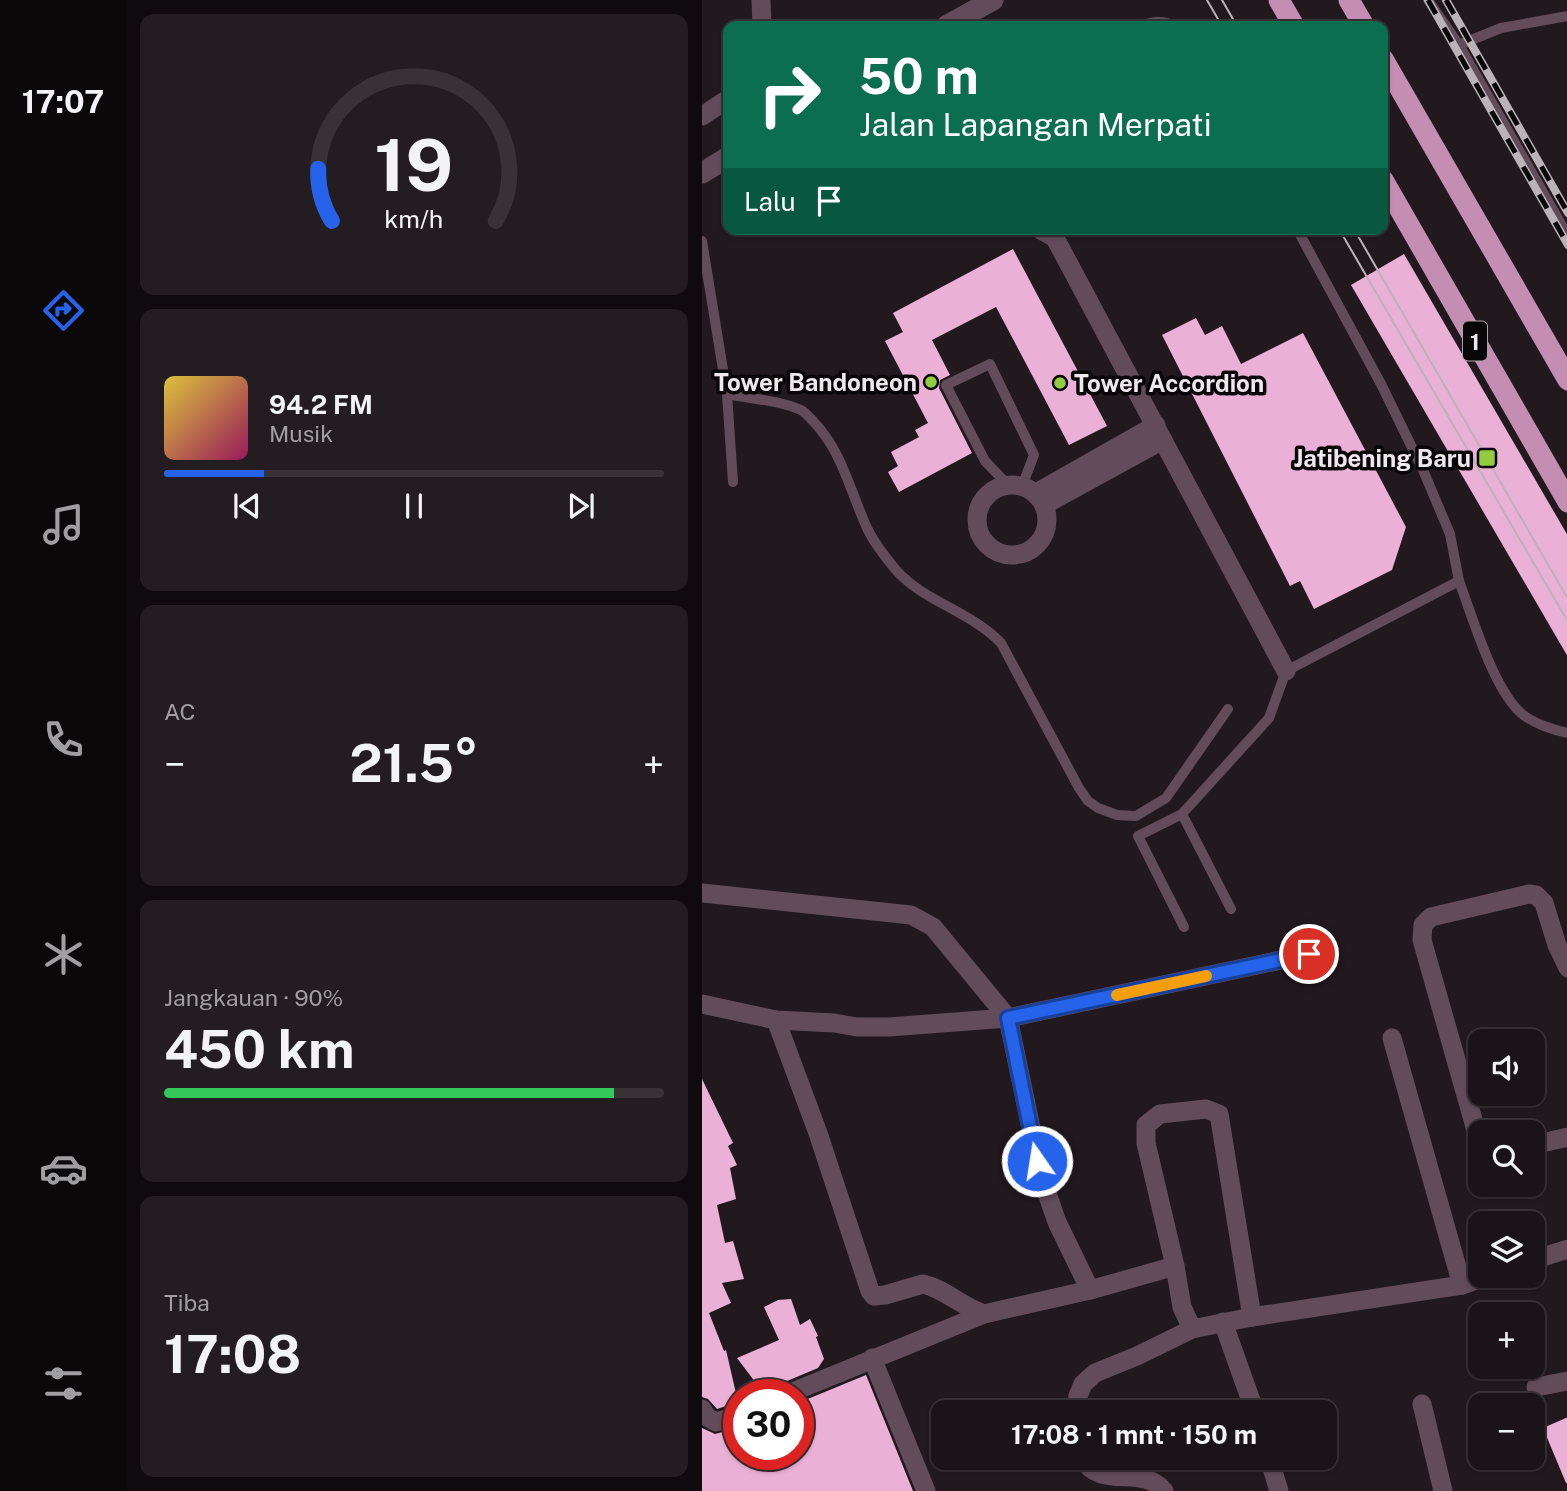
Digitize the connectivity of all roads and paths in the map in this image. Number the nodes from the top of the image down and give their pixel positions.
1 (761, 0) edge
2 (992, 0) edge
3 (1279, 0) edge
4 (1349, 0) edge
5 (1428, 0) edge
6 (1567, 16) edge
7 (974, 20) edge
8 (762, 21) edge
9 (1291, 21) edge
10 (1361, 21) edge
11 (1459, 45) junction
12 (1388, 68) edge
13 (723, 102) edge
14 (702, 116) edge
15 (723, 160) edge
16 (702, 173) edge
17 (1388, 189) edge
18 (1050, 235) edge
19 (1300, 235) edge
20 (1567, 236) edge
21 (702, 241) edge
22 (1567, 380) edge
23 (727, 394) junction
24 (1159, 432) junction
25 (733, 482) dead end
26 (1028, 493) junction
27 (1567, 502) edge
28 (1459, 582) junction
29 (1286, 671) junction
30 (1228, 709) dead end
31 (1567, 733) edge
32 (1182, 814) junction
33 (702, 893) edge
34 (1231, 909) dead end
35 (1184, 927) dead end
36 (1309, 954) dead end
37 (1567, 968) edge
38 (702, 1004) edge
39 (1008, 1018) junction
40 (776, 1020) junction
41 (1392, 1038) dead end
42 (1473, 1120) edge
43 (1567, 1137) edge
44 (1545, 1142) edge
45 (1567, 1249) edge
46 (1545, 1256) edge
47 (1175, 1266) junction
48 (1468, 1283) edge
49 (1462, 1285) junction
50 (1090, 1290) junction
51 (984, 1314) junction
52 (1252, 1317) junction
53 (1223, 1322) junction
54 (1192, 1329) junction
55 (872, 1358) junction
56 (1567, 1381) edge
57 (814, 1383) edge
58 (1536, 1387) dead end
59 (1078, 1400) edge
60 (1251, 1400) edge
61 (1422, 1404) dead end
62 (702, 1409) edge
63 (723, 1420) edge
64 (1089, 1470) edge
65 (1273, 1470) edge
66 (926, 1491) edge
67 (1164, 1491) edge
68 (1279, 1491) edge
69 (1443, 1491) edge

1 - 8 street
2 - 7 street
3 - 9 highway
4 - 10 highway
5 - 11 lane
6 - 11 lane
11 - 20 lane
12 - 22 highway
13 - 14 street
15 - 16 street
17 - 27 highway, 1
18 - 24 street
19 - 28 lane
21 - 23 lane
23 - 25 lane
23 - 30 lane
24 - 26 street
24 - 29 street
26 - 26 lane
28 - 29 lane
28 - 31 lane
29 - 32 lane
32 - 34 lane
32 - 35 lane
33 - 39 street
36 - 39 street
37 - 42 street
38 - 40 street
39 - 40 street
39 - 50 street
40 - 51 street
41 - 49 street
43 - 44 street
45 - 46 street
47 - 50 street
47 - 52 street
47 - 54 street
48 - 49 street
49 - 52 street
50 - 51 street
51 - 55 street
52 - 53 street
53 - 54 street
53 - 60 street
54 - 59 street
55 - 57 street
55 - 66 street
56 - 58 street
61 - 69 street
62 - 63 street
64 - 67 street
65 - 68 street

